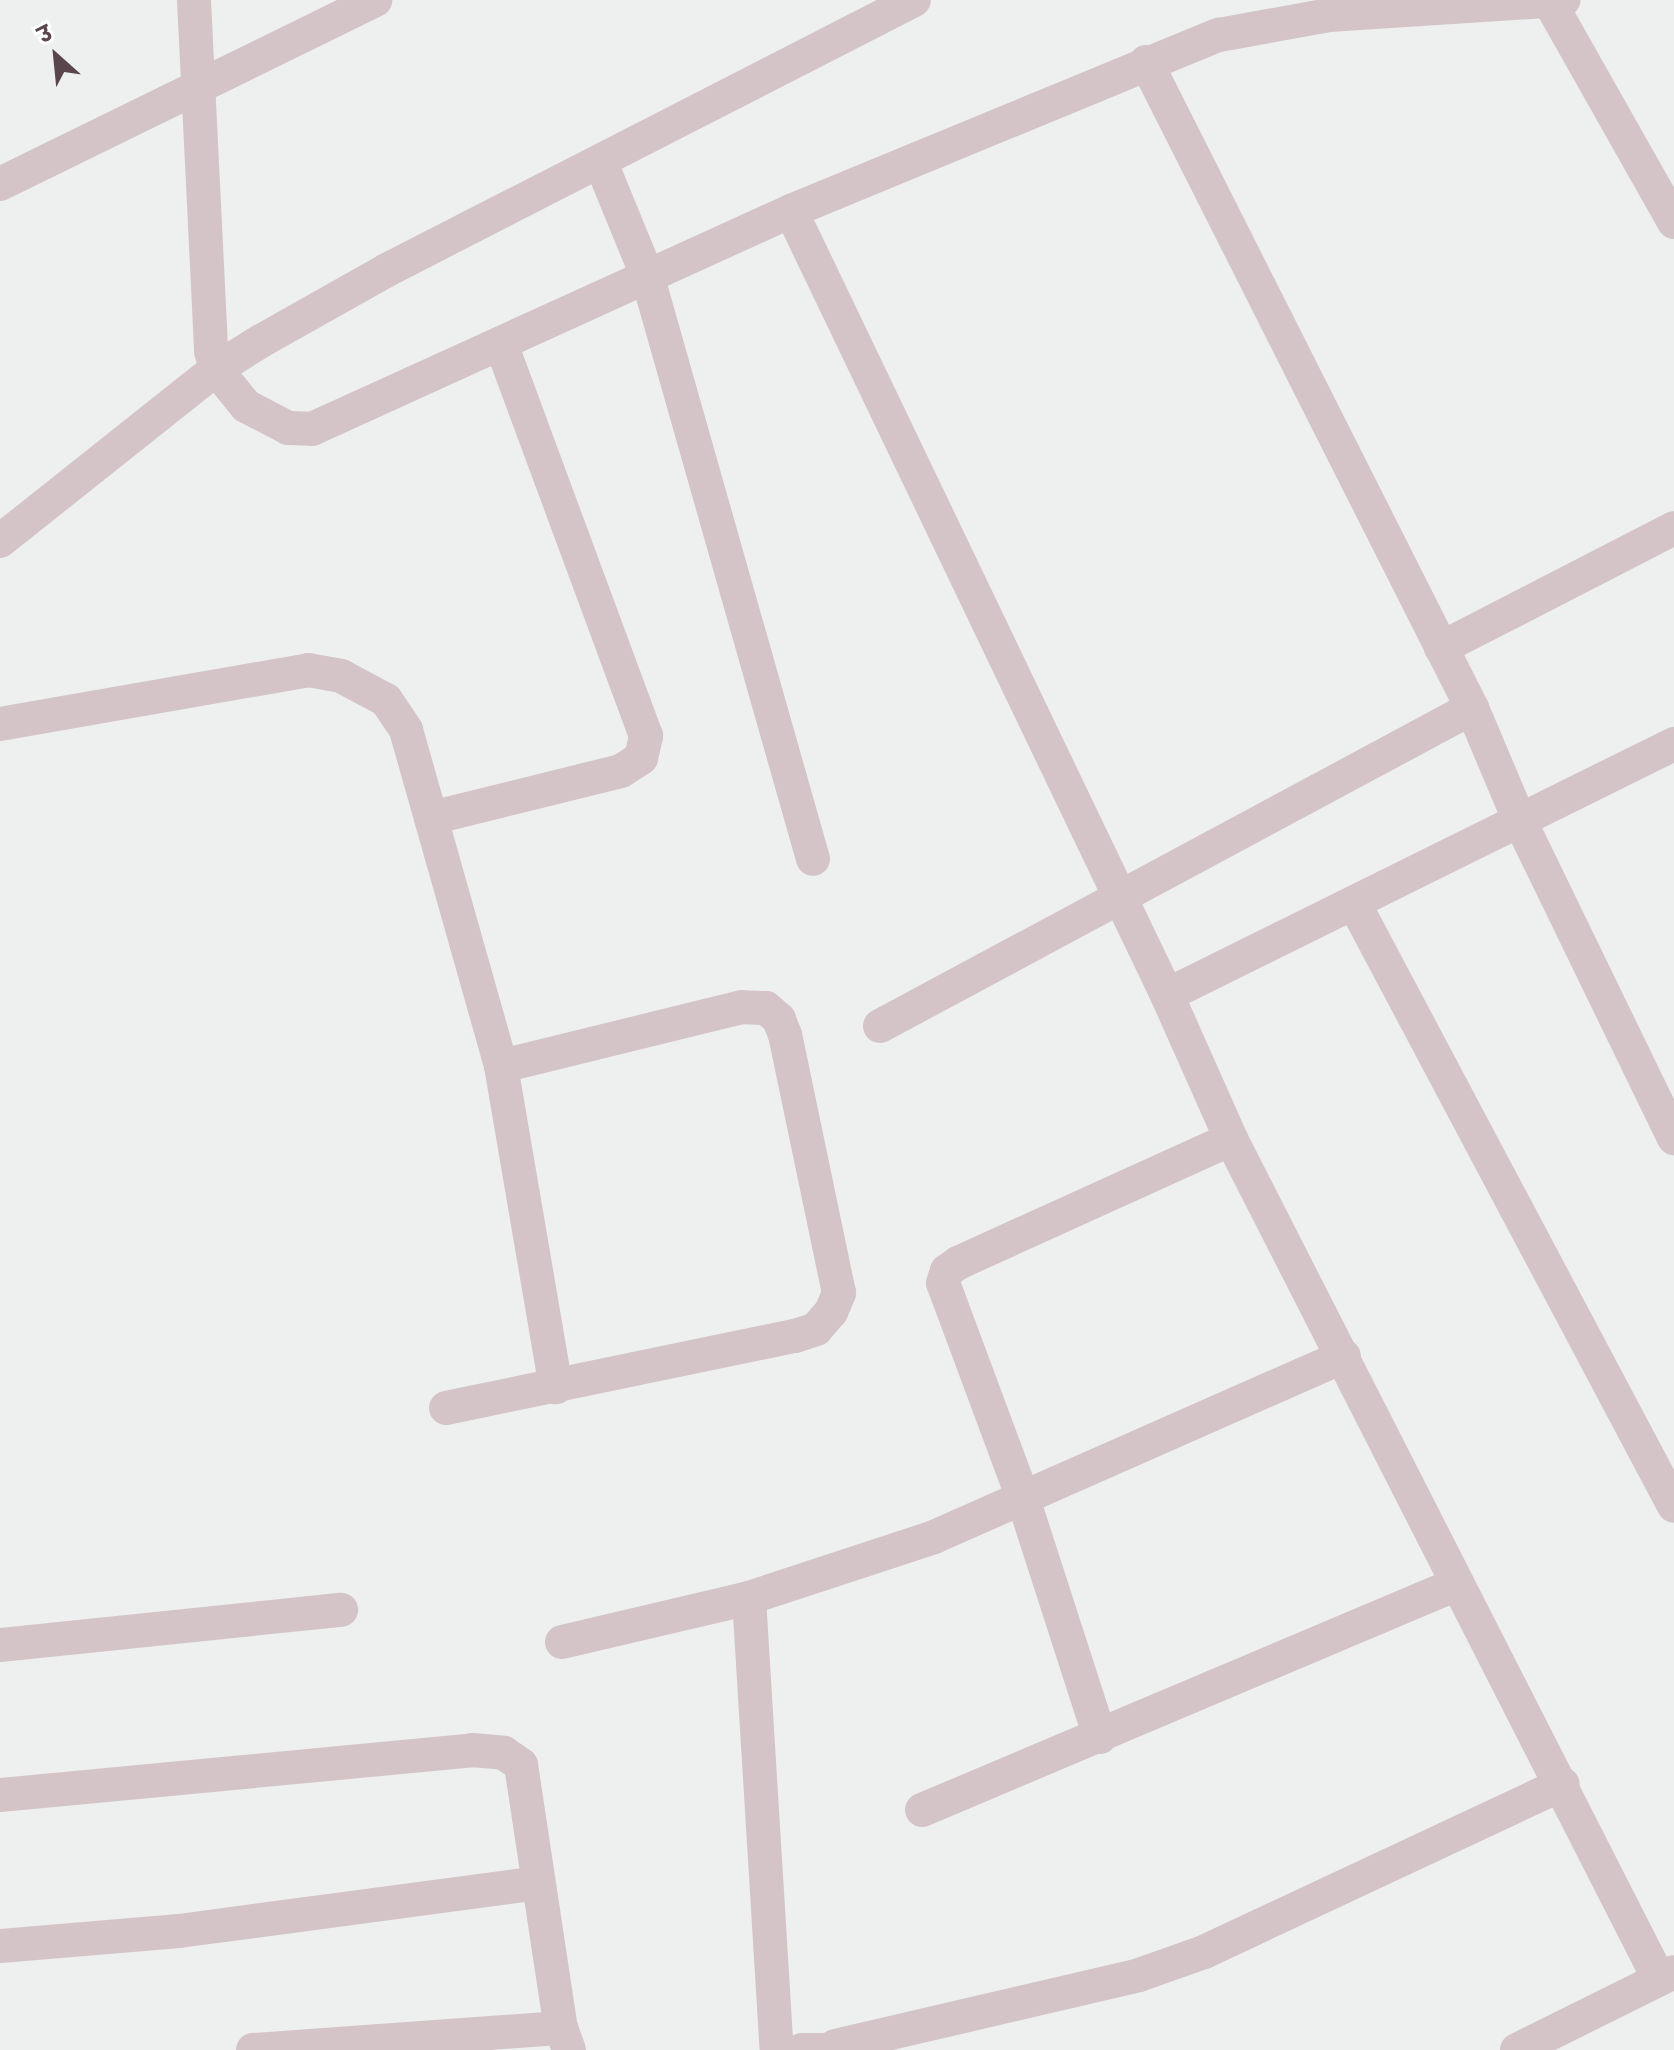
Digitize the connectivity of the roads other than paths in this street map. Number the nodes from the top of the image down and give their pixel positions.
1 (194, 0) edge
2 (375, 0) edge
3 (914, 0) edge
4 (1556, 1) edge
5 (1146, 62) junction
6 (197, 90) junction
7 (601, 163) junction
8 (0, 184) edge
9 (791, 211) junction
10 (1674, 222) edge
11 (647, 275) junction
12 (501, 344) junction
13 (216, 369) junction
14 (1674, 528) edge
15 (0, 541) edge
16 (1441, 648) junction
17 (1472, 708) junction
18 (0, 724) edge
19 (1674, 744) edge
20 (1518, 817) junction
21 (431, 818) junction
22 (813, 859) dead end
23 (1116, 896) junction
24 (1355, 905) junction
25 (1167, 995) junction
26 (880, 1026) dead end
27 (501, 1066) junction
28 (1674, 1138) edge
29 (1231, 1139) junction
30 (1344, 1356) junction
31 (556, 1387) junction
32 (446, 1408) dead end
33 (1023, 1498) junction
34 (1674, 1506) edge
35 (1457, 1584) junction
36 (749, 1598) junction
37 (341, 1610) dead end
38 (562, 1642) dead end
39 (0, 1645) edge
40 (1100, 1737) junction
41 (1563, 1784) junction
42 (0, 1795) edge
43 (922, 1810) dead end
44 (538, 1883) junction
45 (0, 1946) edge
46 (1666, 1976) edge
47 (565, 2039) edge
48 (824, 2049) edge
49 (253, 2050) edge
50 (777, 2050) edge
51 (1517, 2050) edge

1 - 6 street
2 - 6 street
3 - 7 street
4 - 5 street
4 - 10 street
5 - 9 street
5 - 16 street
6 - 8 street
6 - 13 street
7 - 11 street
7 - 13 street
9 - 11 street
9 - 23 street
11 - 12 street
11 - 22 street
12 - 13 street
12 - 21 street
13 - 15 street
14 - 16 street
16 - 17 street
17 - 20 street
17 - 23 street
18 - 21 street
19 - 20 street
20 - 24 street
20 - 28 street
21 - 27 street
23 - 25 street
23 - 26 street
24 - 25 street
24 - 34 street
25 - 29 street
27 - 31 street
27 - 31 street
29 - 30 street
29 - 33 street
30 - 33 street
30 - 35 street
31 - 32 street
33 - 36 street
33 - 40 street
35 - 40 street
35 - 41 street
36 - 38 street
36 - 50 street
37 - 39 street
40 - 43 street
41 - 46 street
41 - 48 street
42 - 44 street
44 - 45 street
44 - 47 street
46 - 51 street
47 - 49 street

